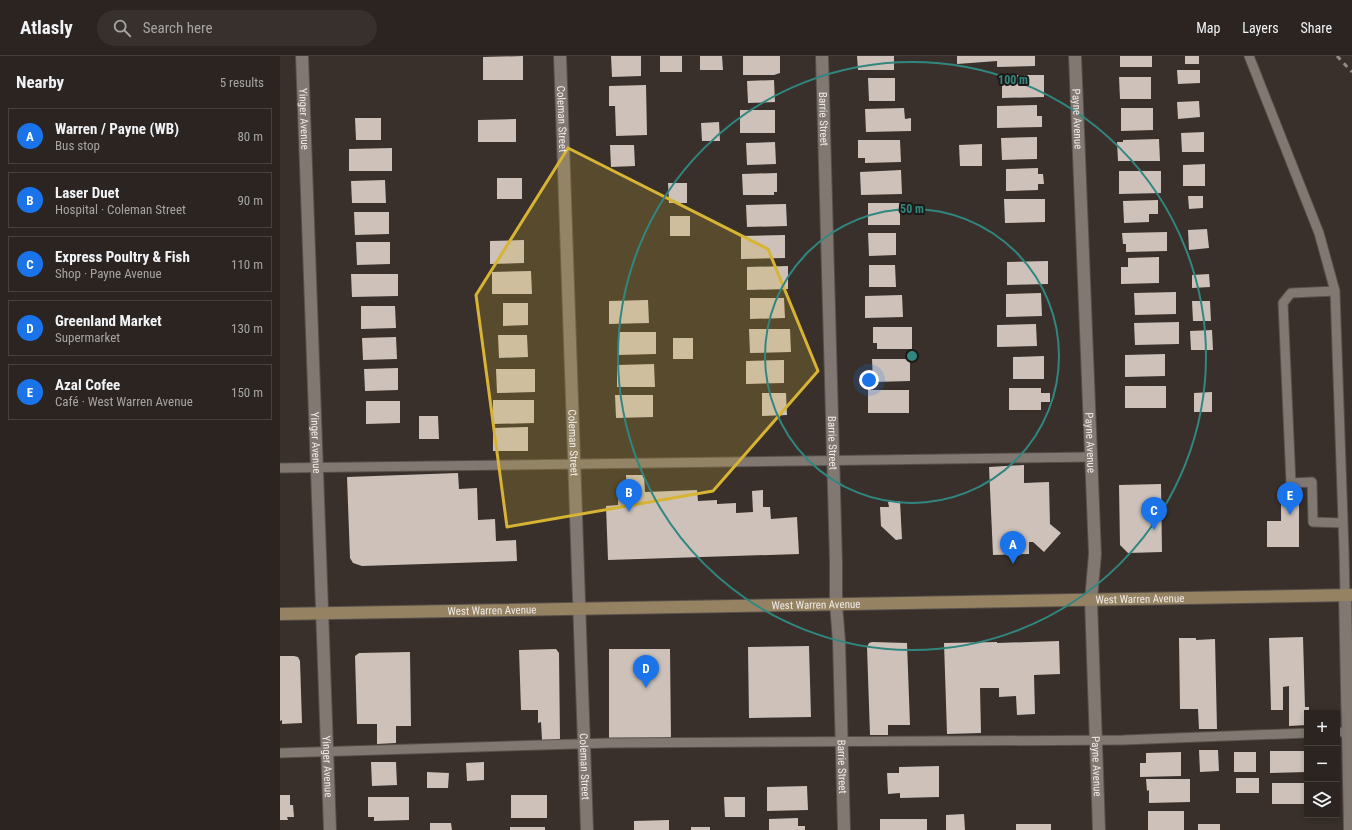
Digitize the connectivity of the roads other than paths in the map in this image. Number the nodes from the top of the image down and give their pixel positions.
1 (302, 56) edge
2 (560, 56) edge
3 (822, 56) edge
4 (1075, 56) edge
5 (1249, 56) edge
6 (1335, 291) junction
7 (1091, 457) junction
8 (833, 461) junction
9 (575, 464) junction
10 (317, 467) junction
11 (280, 468) edge
12 (1344, 523) junction
13 (1348, 595) edge
14 (1091, 600) junction
15 (836, 604) junction
16 (580, 609) junction
17 (323, 613) junction
18 (280, 614) edge
19 (1345, 732) edge
20 (1304, 733) edge
21 (1096, 739) junction
22 (841, 741) junction
23 (584, 744) junction
24 (327, 751) junction
25 (280, 753) edge
26 (330, 830) edge
27 (586, 830) edge
28 (844, 830) edge
29 (1099, 830) edge
30 (1350, 830) edge

1 - 10 street, Yinger Avenue
2 - 9 street, Coleman Street
3 - 8 street, Barrie Street
4 - 7 street, Payne Avenue
5 - 6 lane
6 - 12 lane
6 - 12 lane
7 - 8 lane
7 - 14 street, Payne Avenue
8 - 9 lane
8 - 15 street, Barrie Street
9 - 10 lane
9 - 16 street, Coleman Street
10 - 11 lane
10 - 17 street, Yinger Avenue
12 - 13 lane
13 - 14 main road, West Warren Avenue
13 - 19 street
14 - 15 main road, West Warren Avenue
14 - 21 street, Payne Avenue
15 - 16 main road, West Warren Avenue
15 - 22 street, Barrie Street
16 - 17 main road, West Warren Avenue
16 - 23 street, Coleman Street
17 - 18 main road, West Warren Avenue
17 - 24 street, Yinger Avenue
19 - 30 street
20 - 21 lane
21 - 22 lane
21 - 29 street, Payne Avenue
22 - 23 lane
22 - 28 street, Barrie Street
23 - 24 lane
23 - 27 street, Coleman Street
24 - 25 lane
24 - 26 street, Yinger Avenue

